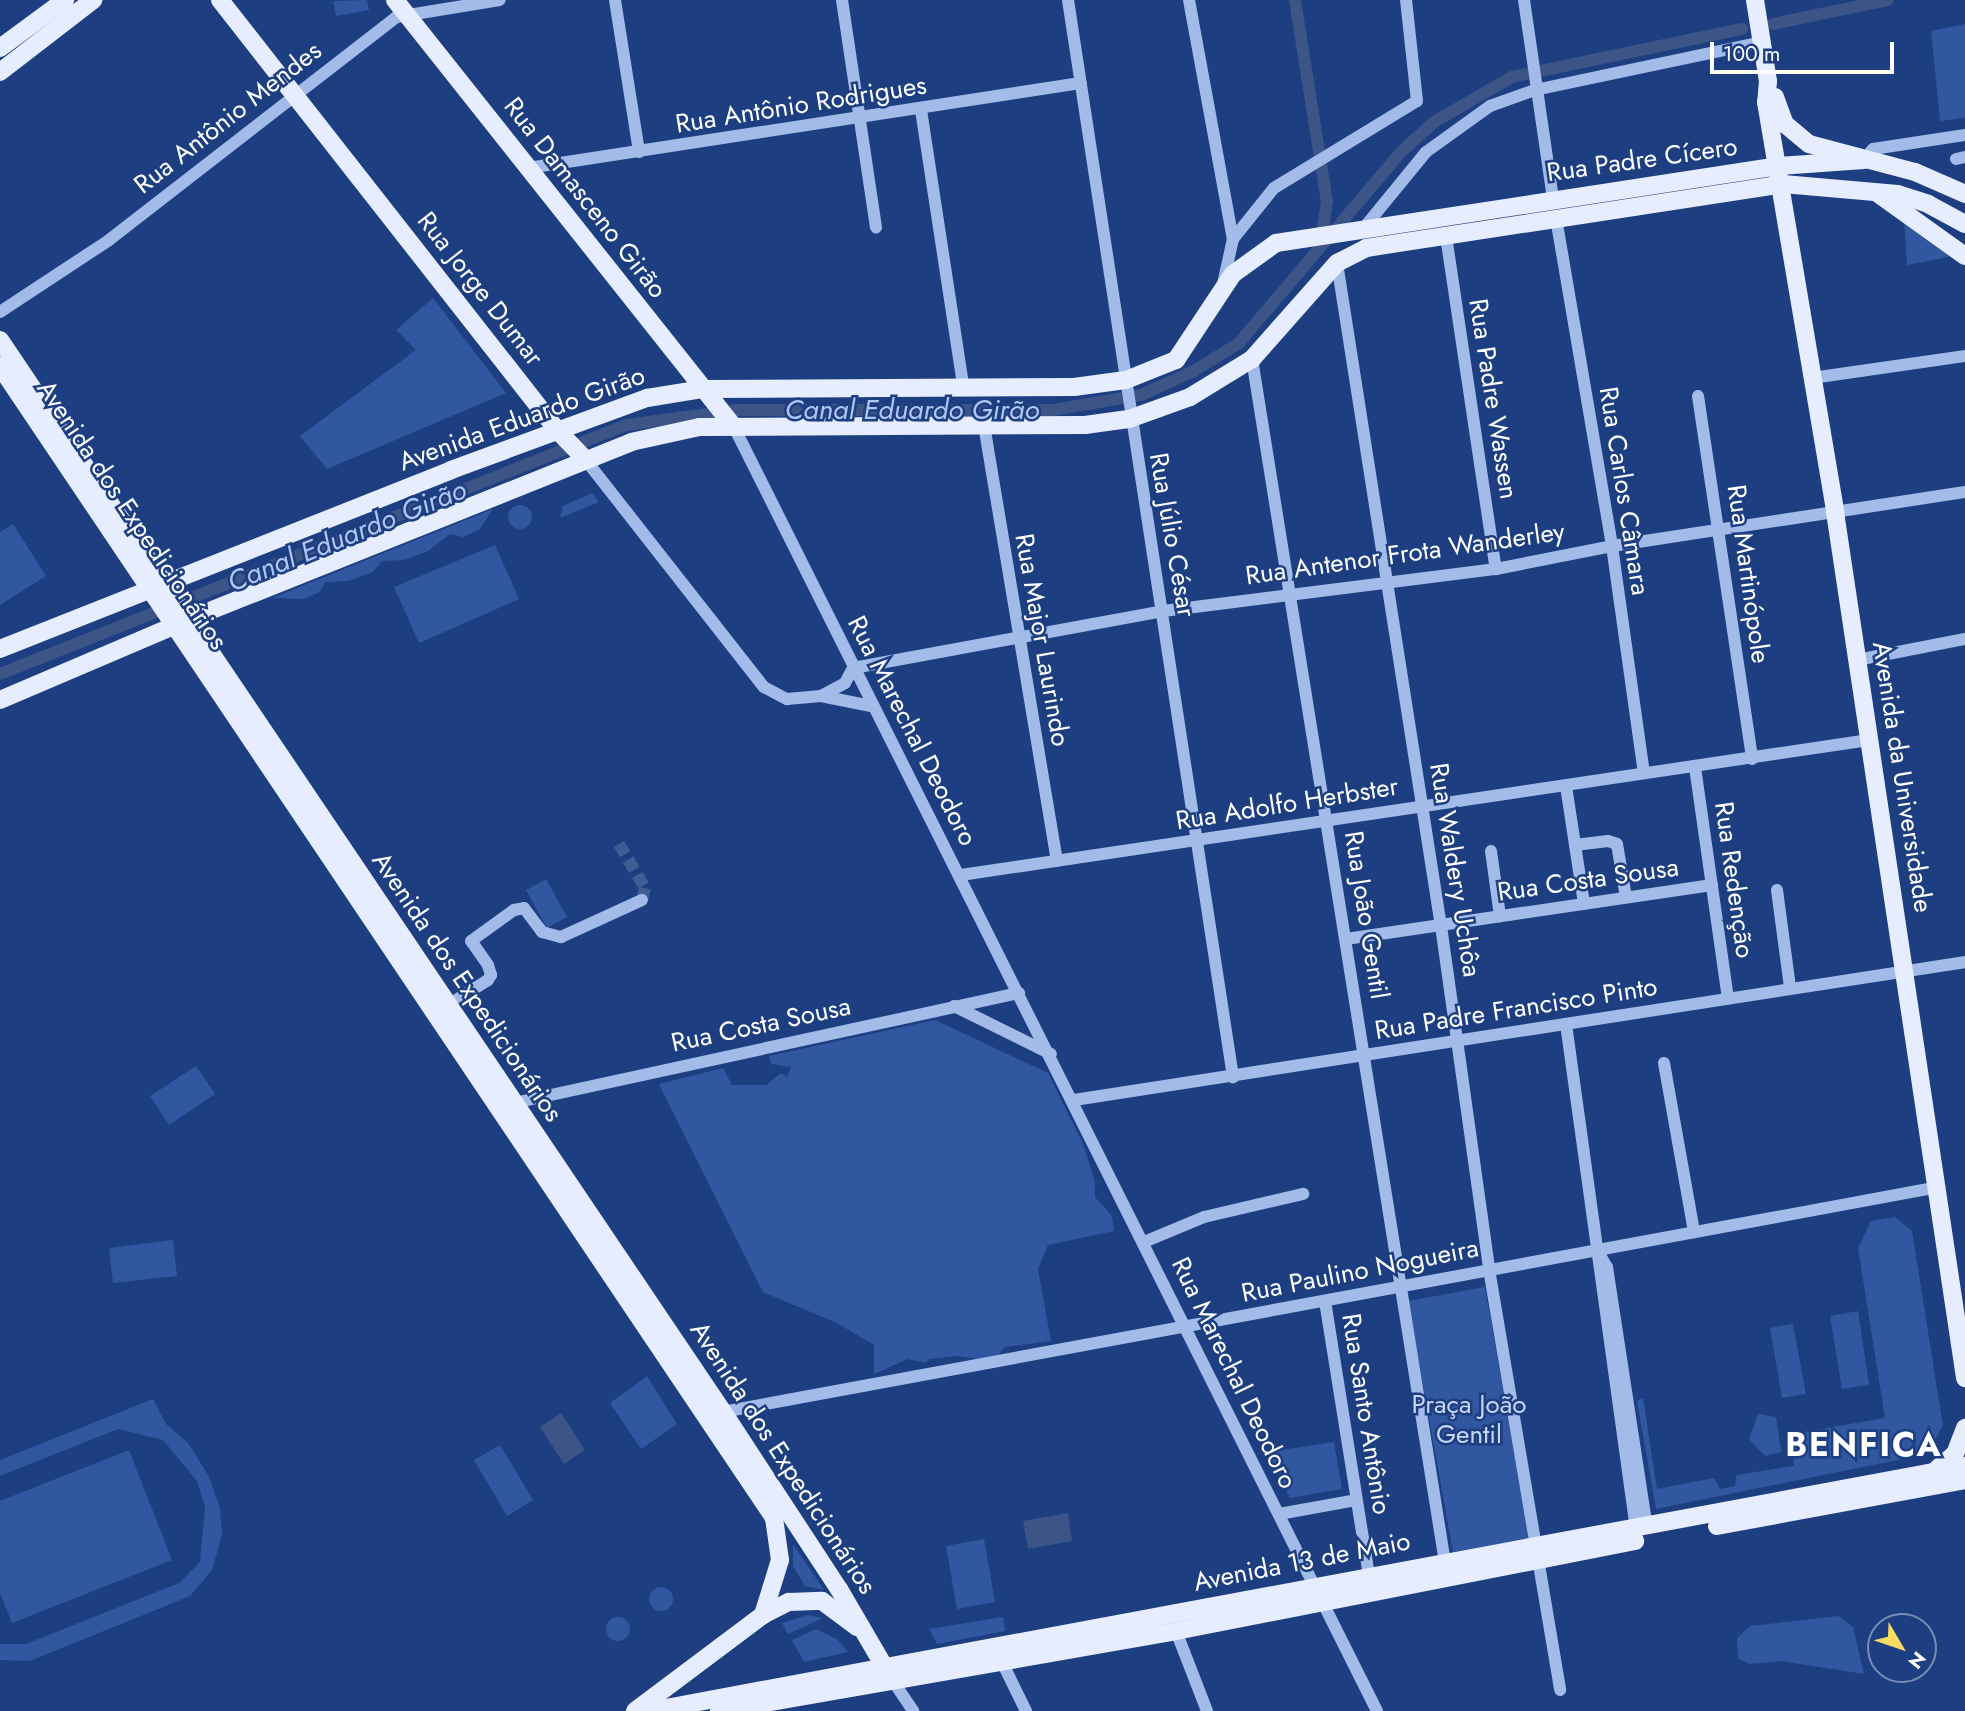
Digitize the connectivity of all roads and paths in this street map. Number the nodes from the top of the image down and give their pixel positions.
1 (65, 0) edge
2 (93, 0) edge
3 (220, 0) edge
4 (395, 0) edge
5 (500, 0) edge
6 (614, 0) edge
7 (842, 0) edge
8 (1068, 0) edge
9 (1189, 0) edge
10 (1406, 0) edge
11 (1524, 0) edge
12 (1755, 0) edge
13 (407, 16) junction
14 (1762, 42) junction
15 (0, 48) edge
16 (0, 72) edge
17 (1768, 81) junction
18 (1080, 83) junction
19 (1535, 87) junction
20 (294, 94) junction
21 (921, 110) junction
22 (860, 120) junction
23 (1965, 135) edge
24 (639, 152) junction
25 (1864, 160) junction
26 (1779, 166) junction
27 (528, 168) junction
28 (1783, 184) junction
29 (1877, 194) junction
30 (1965, 194) edge
31 (1553, 200) junction
32 (1556, 218) junction
33 (1965, 225) edge
34 (876, 227) dead end
35 (1356, 230) junction
36 (1319, 236) joint
37 (1446, 236) junction
38 (1233, 239) junction
39 (1965, 256) edge
40 (1337, 264) junction
41 (1221, 289) junction
42 (0, 312) edge
43 (0, 340) edge
44 (1965, 356) edge
45 (1252, 359) junction
46 (0, 366) edge
47 (1812, 378) junction
48 (1126, 384) junction
49 (962, 386) junction
50 (703, 388) junction
51 (1698, 396) dead end
52 (725, 415) junction
53 (1128, 415) junction
54 (984, 425) junction
55 (571, 445) junction
56 (1965, 492) edge
57 (1835, 512) junction
58 (1719, 530) junction
59 (1612, 546) junction
60 (1496, 569) junction
61 (1386, 580) junction
62 (1290, 593) junction
63 (170, 606) junction
64 (1163, 611) junction
65 (1017, 636) junction
66 (1965, 639) edge
67 (0, 649) edge
68 (1857, 660) junction
69 (853, 668) junction
70 (821, 696) junction
71 (0, 700) edge
72 (871, 706) junction
73 (1869, 740) junction
74 (1752, 759) junction
75 (1695, 766) junction
76 (1644, 773) junction
77 (1566, 786) junction
78 (1423, 807) junction
79 (1328, 820) junction
80 (1197, 841) junction
81 (1574, 845) junction
82 (1491, 850) dead end
83 (1057, 861) junction
84 (343, 865) junction
85 (961, 875) junction
86 (1712, 885) junction
87 (1777, 890) dead end
88 (1626, 897) junction
89 (642, 900) dead end
90 (1584, 904) junction
91 (1500, 916) junction
92 (1441, 926) junction
93 (1346, 939) junction
94 (1965, 962) edge
95 (1904, 971) junction
96 (1790, 988) junction
97 (1019, 992) junction
98 (1728, 999) junction
99 (447, 1005) junction
100 (954, 1006) junction
101 (1566, 1024) junction
102 (1458, 1041) junction
103 (1051, 1054) junction
104 (1365, 1055) junction
105 (1664, 1063) dead end
106 (1233, 1077) junction
107 (1074, 1100) junction
108 (514, 1103) junction
109 (1939, 1187) junction
110 (1303, 1194) dead end
111 (1694, 1232) junction
112 (1144, 1242) junction
113 (1597, 1250) junction
114 (1489, 1269) junction
115 (1402, 1287) junction
116 (1325, 1301) junction
117 (1187, 1326) junction
118 (1965, 1378) edge
119 (715, 1414) junction
120 (1965, 1428) edge
121 (1965, 1466) edge
122 (1931, 1472) junction
123 (1965, 1480) edge
124 (1356, 1500) junction
125 (1279, 1514) junction
126 (1642, 1528) junction
127 (1538, 1552) junction
128 (1445, 1562) junction
129 (1369, 1576) junction
130 (1317, 1593) junction
131 (763, 1615) junction
132 (1176, 1631) junction
133 (865, 1634) junction
134 (1001, 1660) junction
135 (888, 1673) junction
136 (679, 1682) junction
137 (1560, 1690) dead end
138 (698, 1707) edge
139 (635, 1711) edge
140 (650, 1711) edge
141 (719, 1711) edge
142 (913, 1711) edge
143 (1026, 1711) edge
144 (1207, 1711) edge
145 (1377, 1711) edge

1 - 15 main road
2 - 16 main road
3 - 20 main road, Rua Jorge Dumar
4 - 13 main road, Rua Damasceno Girão
5 - 13 street, Rua Antônio Mendes
6 - 24 street
7 - 22 street
8 - 18 street, Rua Júlio César
9 - 38 street
10 - 38 street
11 - 19 street
12 - 14 main road
13 - 20 street, Rua Antônio Mendes
13 - 27 main road, Rua Damasceno Girão
14 - 17 main road
14 - 19 street
17 - 25 main road
17 - 26 main road, Avenida da Universidade
18 - 21 street, Rua Antônio Rodrigues
18 - 48 street, Rua Júlio César
19 - 31 street
19 - 35 street
20 - 42 street, Rua Antônio Mendes
20 - 55 main road, Rua Jorge Dumar
21 - 22 street, Rua Antônio Rodrigues
21 - 49 street
22 - 24 street, Rua Antônio Rodrigues
22 - 34 street
23 - 25 street, Rua Padre Cícero
24 - 27 street, Rua Antônio Rodrigues
25 - 26 main road, Rua Padre Cícero
25 - 30 main road
26 - 28 main road, Avenida da Universidade
26 - 31 main road, Rua Padre Cícero
27 - 50 main road, Rua Damasceno Girão
28 - 29 main road, Rua Padre Cícero
28 - 32 main road, Rua Padre Cícero
28 - 47 main road, Avenida da Universidade
29 - 33 main road, Rua Padre Cícero
29 - 39 main road
31 - 35 main road, Rua Padre Cícero
32 - 37 main road, Rua Padre Cícero
32 - 59 street, Rua Carlos Câmara
35 - 36 main road, Rua Padre Cícero
36 - 41 main road, Avenida Eduardo Girão
37 - 40 main road, Rua Padre Cícero
37 - 60 street, Rua Padre Wassen
38 - 41 street
40 - 45 main road, Avenida Eduardo Girão
40 - 61 street, Rua Waldery Uchôa
41 - 48 main road, Avenida Eduardo Girão
43 - 63 main road, Avenida dos Expedicionários
44 - 47 street
45 - 53 main road, Avenida Eduardo Girão
45 - 62 street, Rua João Gentil
46 - 63 main road, Avenida dos Expedicionários
47 - 57 main road, Avenida da Universidade
48 - 49 main road, Avenida Eduardo Girão
48 - 53 street, Rua Júlio César
49 - 50 main road, Avenida Eduardo Girão
50 - 52 main road, Rua Damasceno Girão
50 - 55 main road, Avenida Eduardo Girão
51 - 58 street, Rua Martinópole
52 - 54 main road, Avenida Eduardo Girão
52 - 55 main road, Avenida Eduardo Girão
52 - 69 street, Rua Marechal Deodoro
53 - 54 main road, Avenida Eduardo Girão
53 - 64 street, Rua Júlio César
54 - 65 street, Rua Major Laurindo
55 - 63 main road, Avenida Eduardo Girão
55 - 63 main road, Avenida Eduardo Girão
55 - 70 street, Rua Jorge Dumar
56 - 57 street, Rua Antenor Frota Wanderley
57 - 58 street, Rua Antenor Frota Wanderley
57 - 68 main road, Avenida da Universidade
58 - 59 street, Rua Antenor Frota Wanderley
58 - 74 street, Rua Martinópole
59 - 60 street, Rua Antenor Frota Wanderley
59 - 76 street, Rua Carlos Câmara
60 - 61 street, Rua Antenor Frota Wanderley
61 - 62 street, Rua Antenor Frota Wanderley
61 - 78 street, Rua Waldery Uchôa
62 - 64 street, Rua Antenor Frota Wanderley
62 - 79 street, Rua João Gentil
63 - 67 main road, Avenida Eduardo Girão
63 - 71 main road, Avenida Eduardo Girão
63 - 84 main road, Avenida dos Expedicionários
64 - 65 street, Rua Antenor Frota Wanderley
64 - 80 street, Rua Júlio César
65 - 69 street, Rua Antenor Frota Wanderley
65 - 83 street, Rua Major Laurindo
66 - 68 street
68 - 73 main road, Avenida da Universidade
69 - 70 street
69 - 72 street, Rua Marechal Deodoro
70 - 72 street, Rua Jorge Dumar
72 - 85 street, Rua Marechal Deodoro
73 - 74 street, Rua Adolfo Herbster
73 - 95 main road, Avenida da Universidade
74 - 75 street, Rua Adolfo Herbster
75 - 76 street, Rua Adolfo Herbster
75 - 86 street, Rua Redenção
76 - 77 street, Rua Adolfo Herbster
77 - 78 street, Rua Adolfo Herbster
77 - 81 street
78 - 79 street, Rua Adolfo Herbster
78 - 92 street, Rua Waldery Uchôa
79 - 80 street, Rua Adolfo Herbster
79 - 93 street, Rua João Gentil
80 - 83 street, Rua Adolfo Herbster
80 - 106 street, Rua Júlio César
81 - 88 street
81 - 90 street
82 - 91 street
83 - 85 street, Rua Adolfo Herbster
84 - 99 main road, Avenida dos Expedicionários
84 - 119 main road, Avenida dos Expedicionários
85 - 97 street, Rua Marechal Deodoro
86 - 88 street, Rua Costa Sousa
86 - 98 street, Rua Redenção
87 - 96 street
88 - 90 street, Rua Costa Sousa
89 - 99 street
90 - 91 street, Rua Costa Sousa
91 - 92 street, Rua Costa Sousa
92 - 93 street, Rua Costa Sousa
92 - 102 street, Rua Waldery Uchôa
93 - 104 street, Rua João Gentil
94 - 95 street, Rua Padre Francisco Pinto
95 - 96 street, Rua Padre Francisco Pinto
95 - 109 main road, Avenida da Universidade
96 - 98 street, Rua Padre Francisco Pinto
97 - 100 street, Rua Costa Sousa
97 - 103 street, Rua Marechal Deodoro
98 - 101 street, Rua Padre Francisco Pinto
99 - 108 main road, Avenida dos Expedicionários
100 - 103 street
100 - 108 street, Rua Costa Sousa
101 - 102 street, Rua Padre Francisco Pinto
101 - 113 street
102 - 104 street, Rua Padre Francisco Pinto
102 - 114 street, Rua Waldery Uchôa
103 - 107 street, Rua Marechal Deodoro
104 - 106 street, Rua Padre Francisco Pinto
104 - 115 street, Rua João Gentil
105 - 111 street
106 - 107 street, Rua Padre Francisco Pinto
107 - 112 street, Rua Marechal Deodoro
108 - 119 main road, Avenida dos Expedicionários
109 - 111 street, Rua Paulino Nogueira
109 - 118 main road, Avenida da Universidade
110 - 112 street
111 - 113 street, Rua Paulino Nogueira
112 - 117 street, Rua Marechal Deodoro
113 - 114 street, Rua Paulino Nogueira
113 - 126 street
114 - 115 street, Rua Paulino Nogueira
114 - 127 street, Rua Waldery Uchôa
115 - 116 street, Rua Paulino Nogueira
115 - 128 street, Rua João Gentil
116 - 117 street, Rua Paulino Nogueira
116 - 124 street, Rua Santo Antônio
117 - 119 street, Rua Paulino Nogueira
117 - 125 street, Rua Marechal Deodoro
119 - 131 main road, Avenida dos Expedicionários
119 - 133 main road, Avenida dos Expedicionários
120 - 122 main road
121 - 122 main road, Avenida 13 de Maio
122 - 126 main road, Avenida 13 de Maio
123 - 127 main road, Avenida 13 de Maio
124 - 125 street
124 - 129 street, Rua Santo Antônio
125 - 130 street, Rua Marechal Deodoro
126 - 127 main road, Avenida 13 de Maio
127 - 128 main road, Avenida 13 de Maio
127 - 130 main road, Avenida 13 de Maio
127 - 137 street, Rua Waldery Uchôa
128 - 129 main road, Avenida 13 de Maio
129 - 130 main road, Avenida 13 de Maio
130 - 132 main road, Avenida 13 de Maio
130 - 135 main road, Avenida 13 de Maio
130 - 145 street, Rua Marechal Deodoro
131 - 133 main road
131 - 136 main road
132 - 134 main road, Avenida 13 de Maio
132 - 144 street
133 - 135 main road, Avenida dos Expedicionários
134 - 135 main road, Avenida 13 de Maio
134 - 143 street
135 - 138 main road, Avenida 13 de Maio
135 - 141 main road, Avenida 13 de Maio
135 - 142 street
136 - 138 main road
136 - 139 main road
138 - 140 main road, Avenida 13 de Maio

